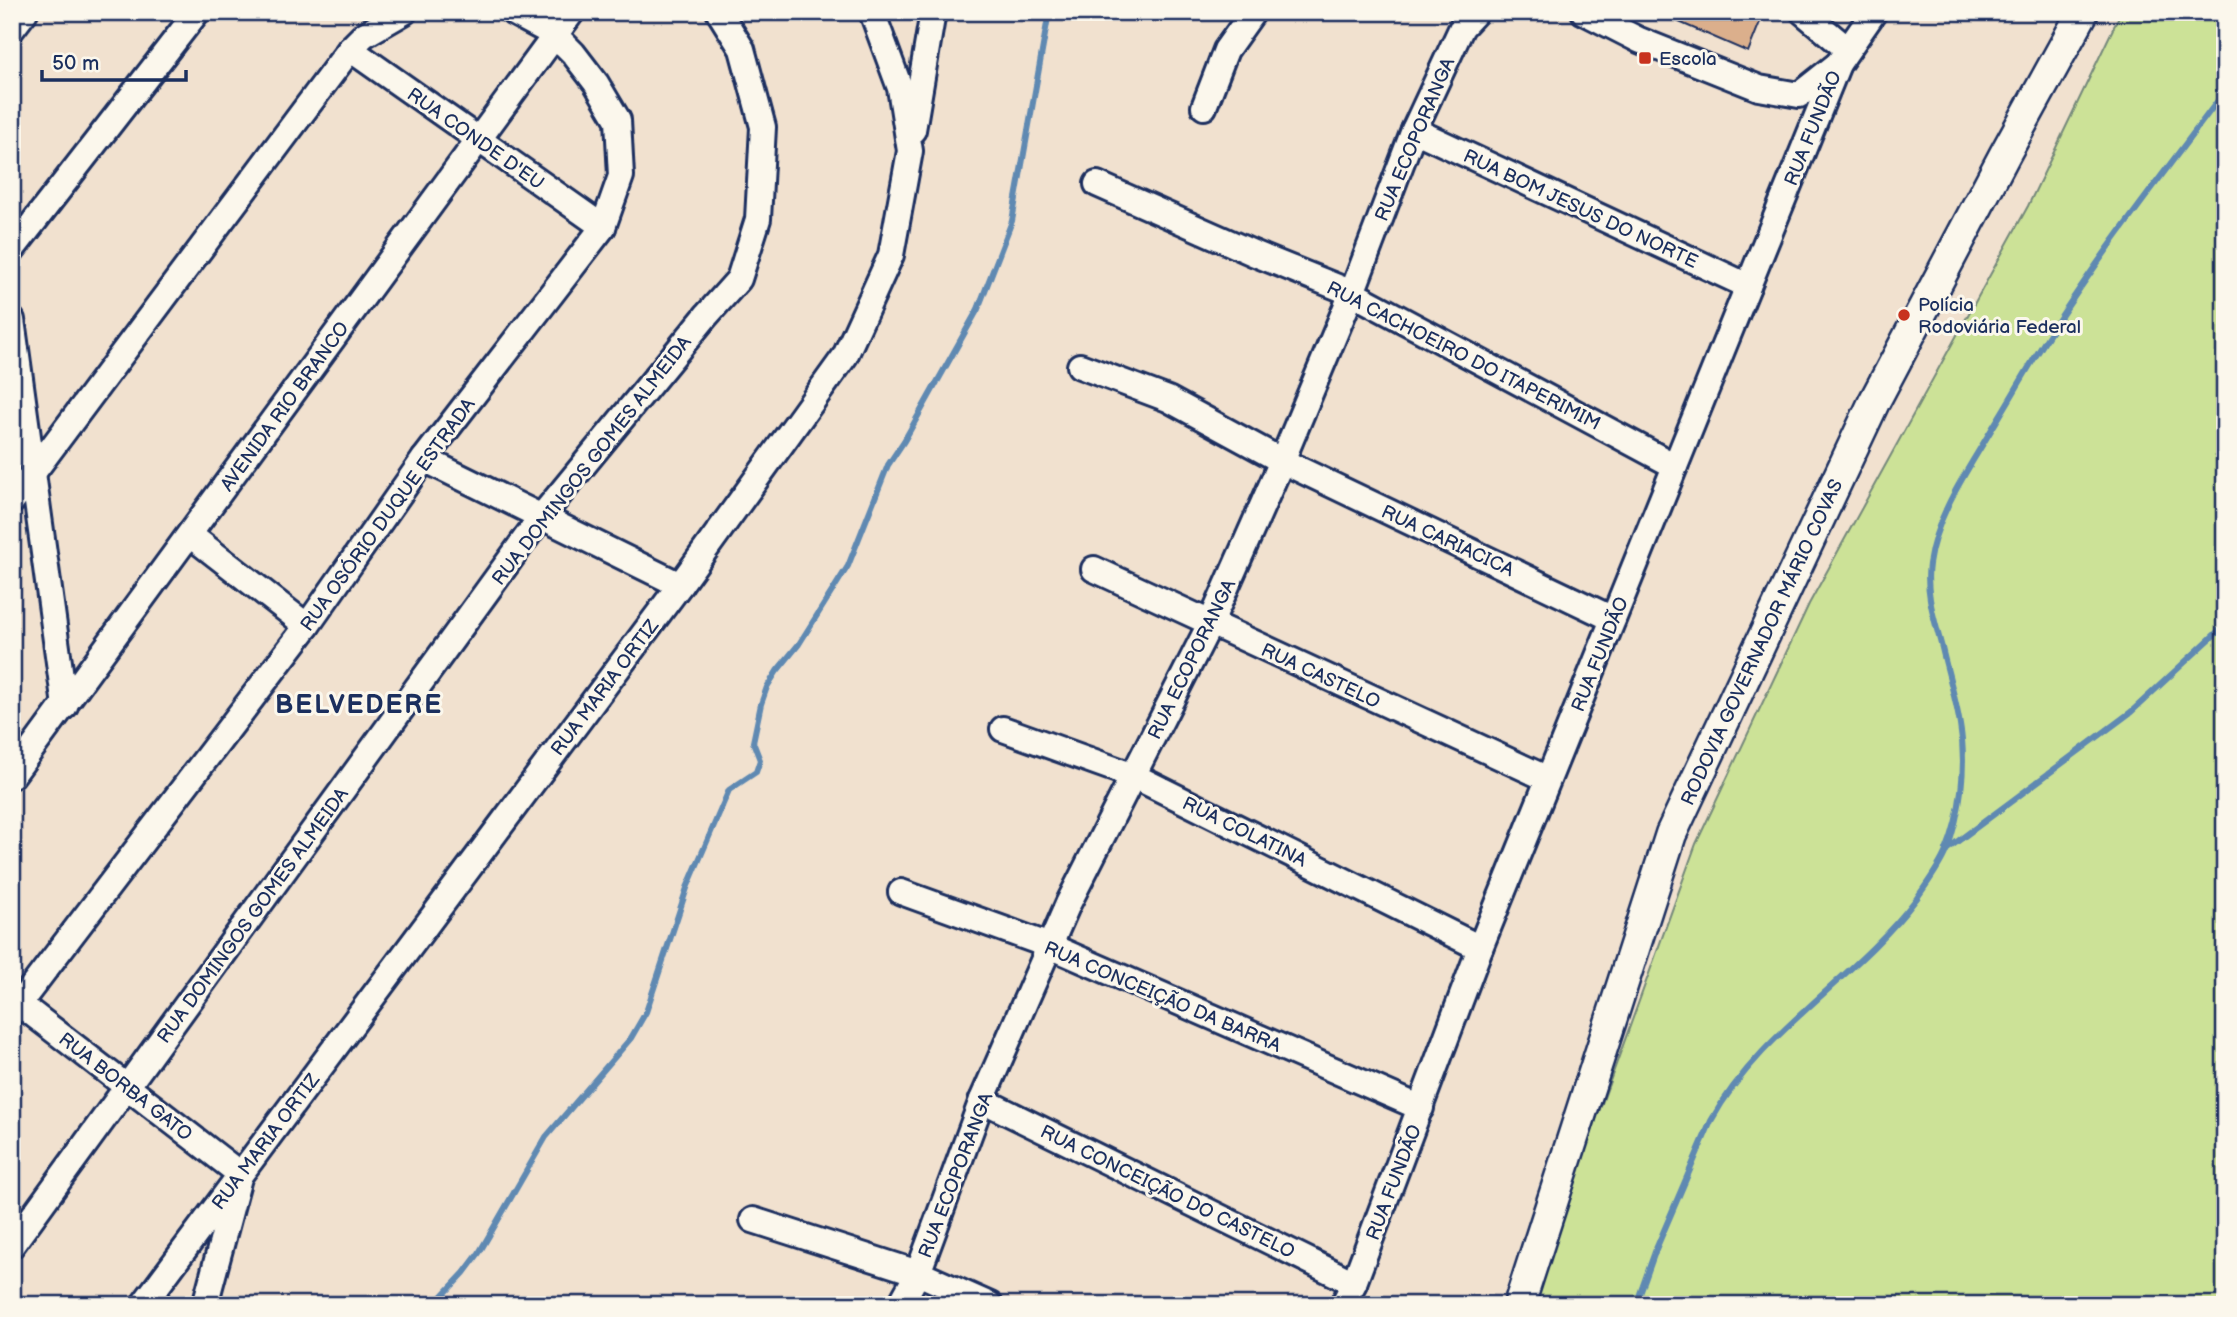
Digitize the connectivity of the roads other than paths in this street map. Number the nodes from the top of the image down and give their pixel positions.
1 (25, 12) edge
2 (197, 12) edge
3 (404, 12) edge
4 (512, 12) edge
5 (572, 12) edge
6 (719, 12) edge
7 (872, 12) edge
8 (933, 12) edge
9 (1253, 12) edge
10 (1476, 12) edge
11 (1584, 12) edge
12 (1803, 12) edge
13 (1874, 12) edge
14 (2083, 12) edge
15 (12, 29) edge
16 (555, 35) junction
17 (351, 49) junction
18 (1843, 56) junction
19 (1204, 107) dead end
20 (1414, 130) junction
21 (478, 140) junction
22 (910, 152) junction
23 (1097, 184) dead end
24 (603, 227) junction
25 (12, 250) edge
26 (1748, 286) junction
27 (1352, 293) junction
28 (12, 320) edge
29 (1080, 366) dead end
30 (424, 458) junction
31 (1282, 461) junction
32 (1675, 466) junction
33 (33, 473) junction
34 (12, 502) edge
35 (541, 517) junction
36 (190, 535) junction
37 (1094, 569) dead end
38 (680, 585) junction
39 (1613, 618) junction
40 (1210, 624) junction
41 (307, 625) junction
42 (65, 706) junction
43 (1003, 729) dead end
44 (12, 776) edge
45 (1134, 776) junction
46 (1548, 779) junction
47 (901, 892) dead end
48 (1050, 946) junction
49 (1480, 948) junction
50 (15, 1004) edge
51 (127, 1087) junction
52 (982, 1100) junction
53 (1421, 1108) junction
54 (240, 1174) junction
55 (753, 1220) dead end
56 (12, 1245) edge
57 (918, 1273) junction
58 (1349, 1294) edge
59 (143, 1305) edge
60 (205, 1305) edge
61 (900, 1305) edge
62 (990, 1305) edge
63 (1519, 1305) edge

1 - 15 street
2 - 25 street
3 - 17 street
4 - 16 street, RUA OSÓRIO DUQUE ESTRADA
5 - 16 street, AVENIDA RIO BRANCO
6 - 35 street, RUA DOMINGOS GOMES ALMEIDA
7 - 22 street, RUA MARIA ORTIZ
8 - 22 street
9 - 19 street
10 - 20 street, RUA ECOPORANGA
11 - 18 street
12 - 18 street
13 - 18 street, RUA FUNDÃO
14 - 63 main road, RODOVIA GOVERNADOR MÁRIO COVAS
16 - 21 street, AVENIDA RIO BRANCO
16 - 24 street, RUA OSÓRIO DUQUE ESTRADA
17 - 21 street, RUA CONDE D'EU
17 - 33 street
18 - 26 street, RUA FUNDÃO
20 - 26 street, RUA BOM JESUS DO NORTE
20 - 27 street, RUA ECOPORANGA
21 - 24 street, RUA CONDE D'EU
21 - 36 street, AVENIDA RIO BRANCO
22 - 38 street, RUA MARIA ORTIZ
23 - 27 street, RUA CACHOEIRO DO ITAPERIMIM
24 - 30 street, RUA OSÓRIO DUQUE ESTRADA
26 - 32 street, RUA FUNDÃO
27 - 31 street, RUA ECOPORANGA
27 - 32 street, RUA CACHOEIRO DO ITAPERIMIM
28 - 33 street
29 - 31 street, RUA CARIACICA
30 - 35 street
30 - 41 street, RUA OSÓRIO DUQUE ESTRADA
31 - 39 street, RUA CARIACICA
31 - 40 street, RUA ECOPORANGA
32 - 39 street, RUA FUNDÃO
33 - 34 street
33 - 42 street
35 - 38 street
35 - 51 street, RUA DOMINGOS GOMES ALMEIDA
36 - 41 street
36 - 42 street, AVENIDA RIO BRANCO
37 - 40 street, RUA CASTELO
38 - 54 street, RUA MARIA ORTIZ
39 - 46 street, RUA FUNDÃO
40 - 45 street, RUA ECOPORANGA
40 - 46 street, RUA CASTELO
41 - 50 street, RUA OSÓRIO DUQUE ESTRADA
42 - 44 street, AVENIDA RIO BRANCO
43 - 45 street, RUA COLATINA
45 - 48 street, RUA ECOPORANGA
45 - 49 street, RUA COLATINA
46 - 49 street, RUA FUNDÃO
47 - 48 street, RUA CONCEIÇÃO DA BARRA
48 - 52 street, RUA ECOPORANGA
48 - 53 street, RUA CONCEIÇÃO DA BARRA
49 - 53 street, RUA FUNDÃO
50 - 51 street, RUA BORBA GATO
51 - 54 street, RUA BORBA GATO
51 - 56 street, RUA DOMINGOS GOMES ALMEIDA
52 - 57 street, RUA ECOPORANGA
52 - 58 street, RUA CONCEIÇÃO DO CASTELO
53 - 58 street, RUA FUNDÃO
54 - 59 street, RUA MARIA ORTIZ
54 - 60 street
55 - 57 street
57 - 61 street, RUA ECOPORANGA
57 - 62 street

